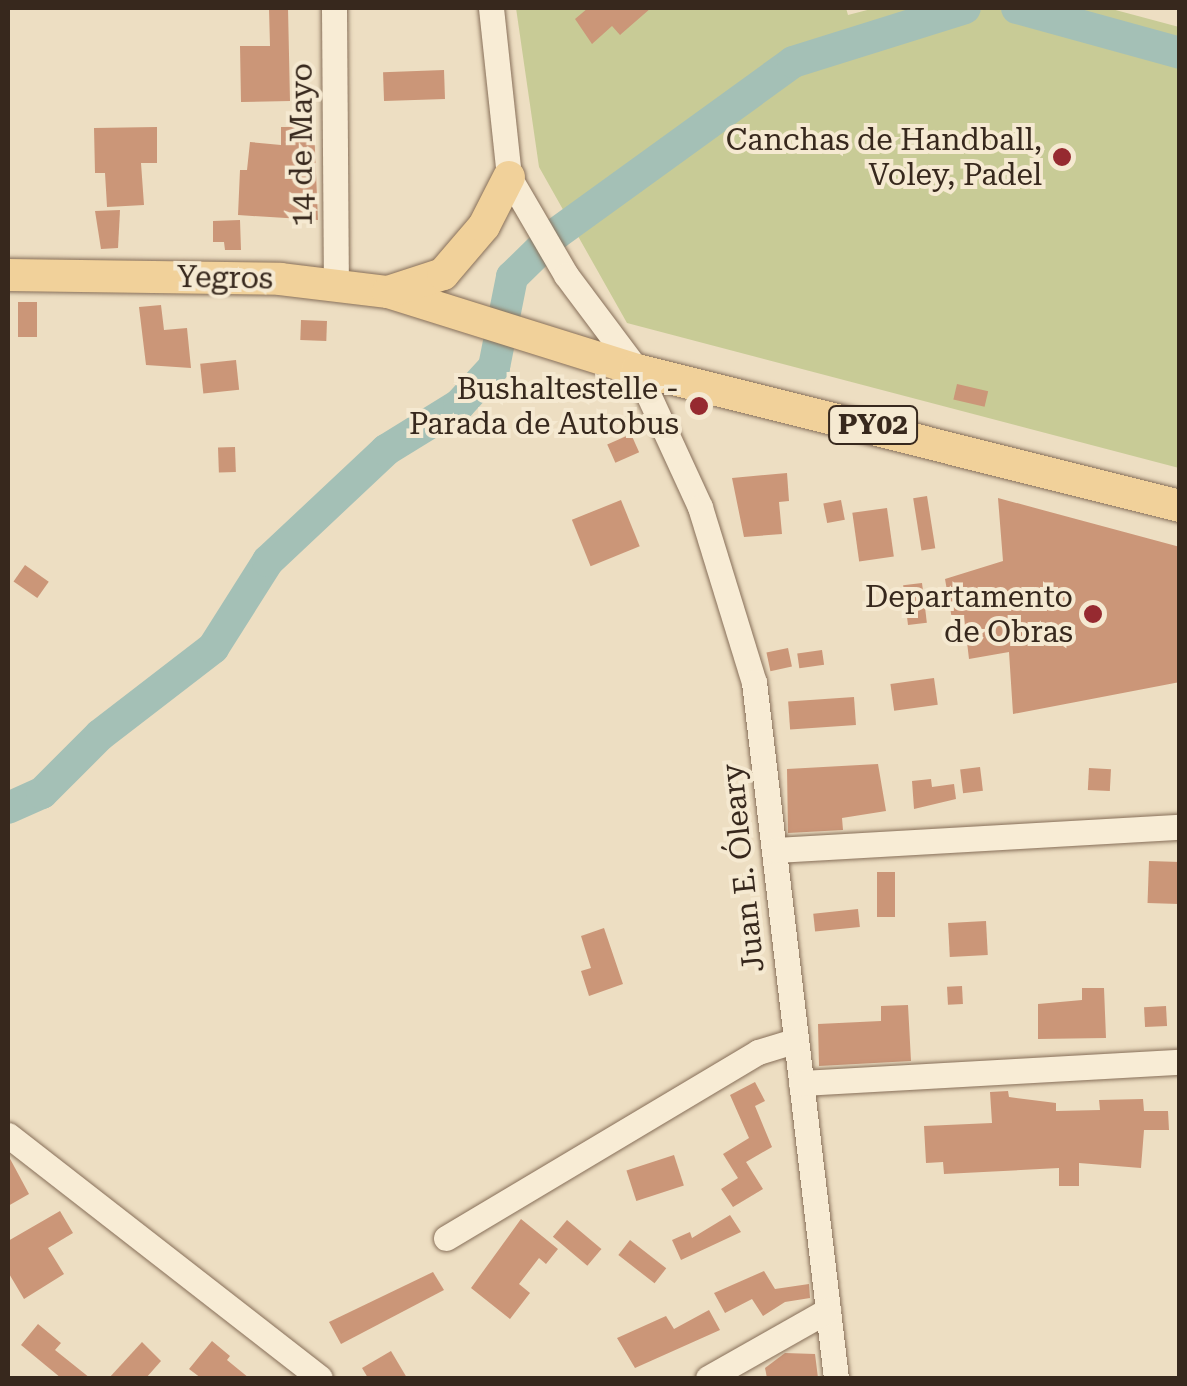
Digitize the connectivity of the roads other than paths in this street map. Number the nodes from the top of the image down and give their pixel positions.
1 (334, 8) edge
2 (491, 8) edge
3 (508, 178) junction
4 (8, 275) edge
5 (336, 282) junction
6 (388, 292) junction
7 (637, 370) junction
8 (1180, 506) edge
9 (1180, 827) edge
10 (775, 850) junction
11 (794, 1041) junction
12 (1180, 1062) edge
13 (801, 1083) junction
14 (8, 1135) edge
15 (446, 1238) dead end
16 (828, 1310) junction
17 (320, 1378) edge
18 (708, 1378) edge
19 (836, 1378) edge

1 - 5 street, 14 de Mayo
2 - 3 street
3 - 6 main road
3 - 7 street, Juan E. O´leary
4 - 5 main road, Yegros / PY02
5 - 6 main road, Yegros / PY02
6 - 7 main road, Yegros / PY02
7 - 8 main road, PY02
7 - 10 street, Juan E. O´leary
9 - 10 street
10 - 11 street, Juan E. O´leary
11 - 13 street, Juan E. O´leary
11 - 15 street
12 - 13 street
13 - 16 street, Juan E. O´leary
14 - 17 street
16 - 18 street
16 - 19 street, Juan E. O´leary

